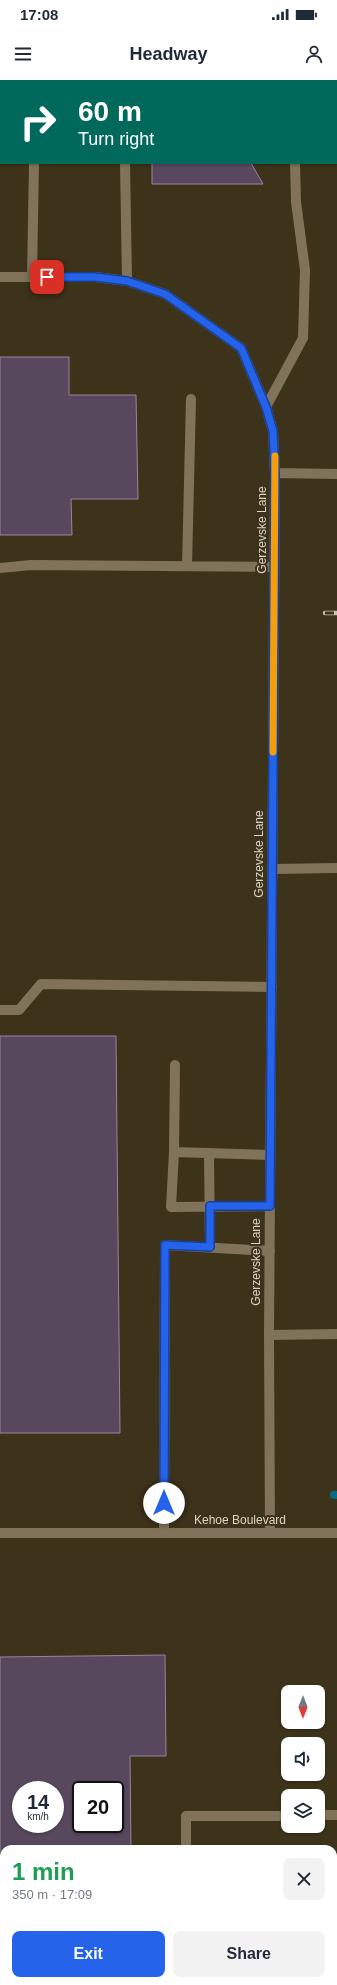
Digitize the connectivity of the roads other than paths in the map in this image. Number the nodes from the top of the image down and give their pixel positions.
1 (34, 164) edge
2 (125, 164) edge
3 (295, 164) edge
4 (0, 277) edge
5 (32, 277) junction
6 (127, 281) junction
7 (191, 399) dead end
8 (266, 407) junction
9 (275, 473) junction
10 (337, 474) edge
11 (187, 566) junction
12 (274, 567) junction
13 (0, 568) edge
14 (337, 868) edge
15 (272, 869) junction
16 (272, 987) junction
17 (0, 1010) edge
18 (175, 1066) dead end
19 (174, 1152) junction
20 (209, 1153) junction
21 (270, 1156) junction
22 (210, 1206) junction
23 (270, 1206) junction
24 (210, 1247) junction
25 (270, 1251) junction
26 (337, 1334) edge
27 (269, 1335) junction
28 (0, 1533) edge
29 (164, 1533) junction
30 (270, 1533) junction
31 (337, 1533) edge
32 (325, 1815) edge
33 (337, 1815) edge
34 (281, 1816) edge
35 (186, 1845) edge

1 - 5 street
2 - 6 street
3 - 8 street
4 - 5 street, Gerzevske Lane
5 - 6 street, Gerzevske Lane
6 - 8 street, Gerzevske Lane
7 - 11 street
8 - 9 street, Gerzevske Lane
9 - 10 street
9 - 12 street, Gerzevske Lane
11 - 12 street
11 - 13 street
12 - 15 street, Gerzevske Lane
14 - 15 street
15 - 16 street, Gerzevske Lane
16 - 17 street
16 - 21 street, Gerzevske Lane
18 - 19 street
19 - 20 street
19 - 22 street
20 - 21 street
20 - 22 street
21 - 23 street, Gerzevske Lane
22 - 23 street
22 - 24 street
23 - 25 street, Gerzevske Lane
24 - 25 street
24 - 29 street
25 - 27 street, Gerzevske Lane
26 - 27 street
27 - 30 street, Gerzevske Lane
28 - 29 street, Kehoe Boulevard
29 - 30 street, Kehoe Boulevard
30 - 31 street, Kehoe Boulevard
32 - 33 street
34 - 35 street

